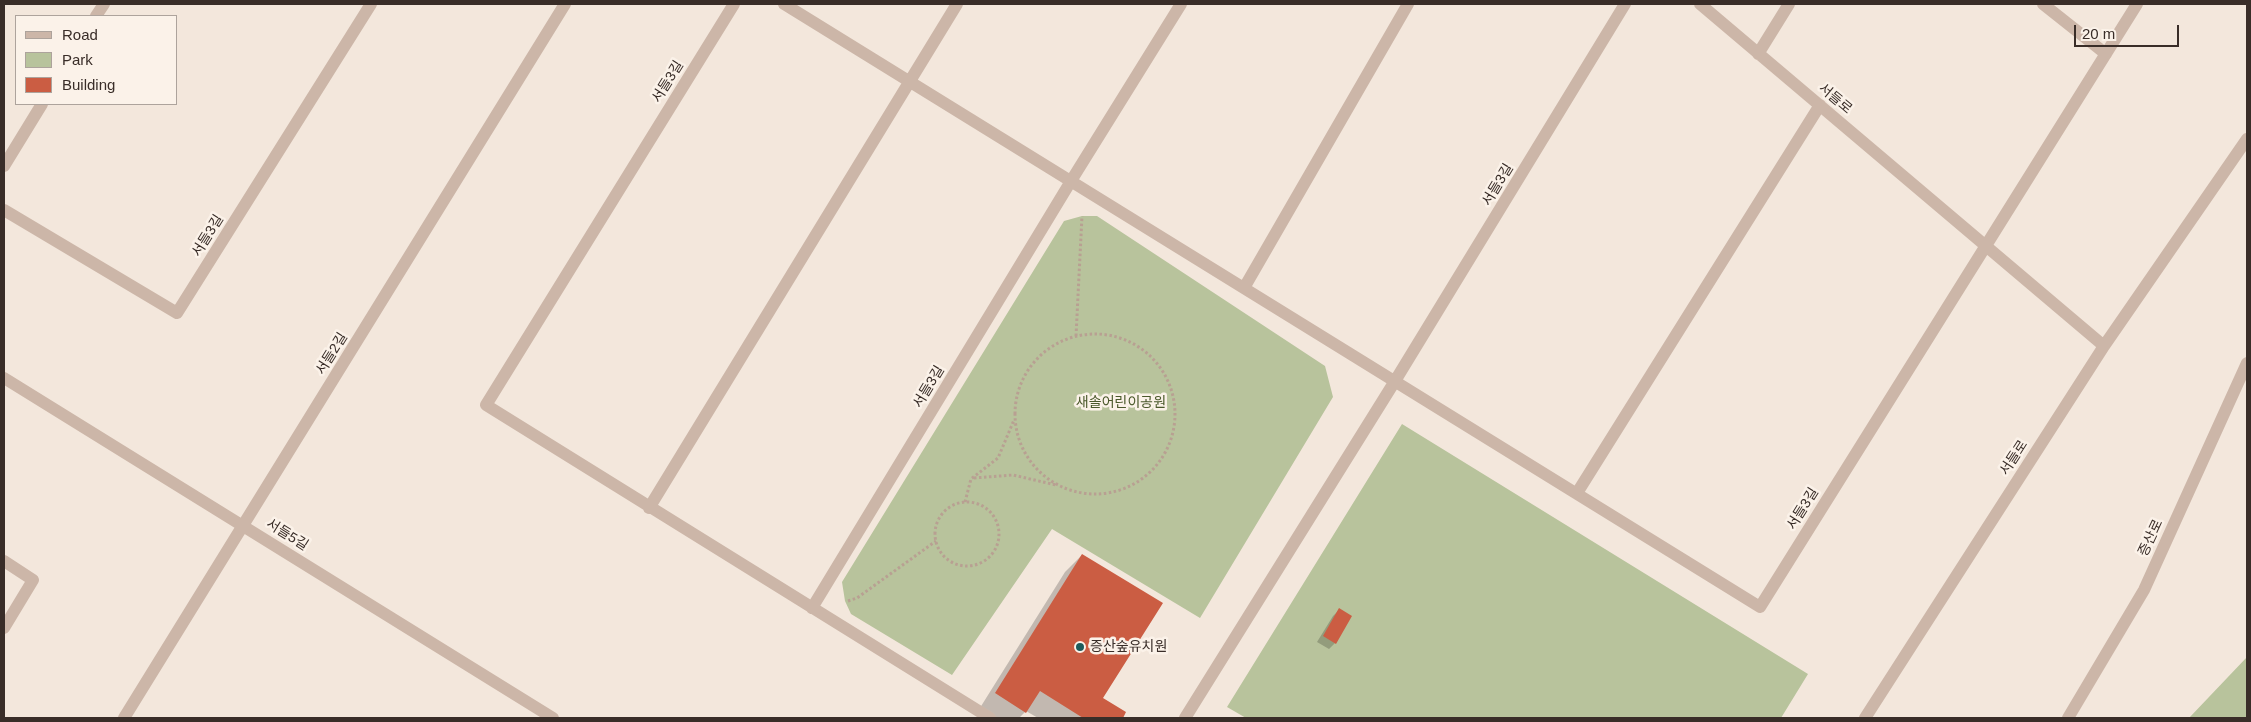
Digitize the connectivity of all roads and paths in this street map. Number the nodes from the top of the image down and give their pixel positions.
1 (104, 4) edge
2 (371, 4) edge
3 (565, 4) edge
4 (734, 4) edge
5 (784, 4) edge
6 (957, 4) edge
7 (1181, 4) edge
8 (1408, 4) edge
9 (1625, 4) edge
10 (1700, 4) edge
11 (1789, 4) edge
12 (2043, 4) edge
13 (2137, 4) edge
14 (97, 15) edge
15 (1758, 54) junction
16 (2106, 54) junction
17 (910, 81) junction
18 (41, 105) edge
19 (1820, 105) junction
20 (2247, 139) edge
21 (4, 166) edge
22 (1071, 181) junction
23 (4, 210) edge
24 (1082, 216) dead end
25 (1985, 245) junction
26 (1244, 288) junction
27 (1076, 336) junction
28 (2104, 346) junction
29 (2247, 363) edge
30 (4, 378) edge
31 (1395, 381) junction
32 (1015, 420) junction
33 (971, 479) junction
34 (1059, 486) junction
35 (1577, 493) junction
36 (965, 502) junction
37 (650, 508) junction
38 (244, 526) junction
39 (936, 541) junction
40 (4, 561) edge
41 (845, 602) dead end
42 (812, 608) junction
43 (4, 628) edge
44 (124, 718) edge
45 (553, 718) edge
46 (990, 718) edge
47 (1185, 718) edge
48 (1865, 718) edge
49 (2068, 718) edge

1 - 14 street
2 - 23 street, 서들3길
3 - 38 street, 서들2길
4 - 37 street, 서들3길
5 - 17 street, 서들3길
6 - 17 street
7 - 22 street, 서들3길
8 - 26 street
9 - 31 street, 서들3길
10 - 15 street, 서들로
11 - 15 street
12 - 16 street
13 - 16 street
15 - 19 street, 서들로
16 - 25 street
17 - 22 street, 서들3길
17 - 37 street
18 - 21 street
19 - 25 street, 서들로
19 - 35 street
20 - 28 street
22 - 26 street, 서들3길
22 - 42 street, 서들3길
24 - 27 path
25 - 28 street, 서들로
25 - 35 street, 서들3길
26 - 31 street, 서들3길
27 - 32 path
27 - 34 path
28 - 48 street, 서들로
29 - 49 street, 증산로
30 - 38 street, 서들5길
31 - 35 street, 서들3길
31 - 47 street, 서들3길
32 - 33 path
32 - 34 path
33 - 34 path
33 - 36 path
36 - 39 path
36 - 39 path
37 - 42 street
38 - 44 street, 서들2길
38 - 45 street, 서들5길
39 - 41 path
40 - 43 street
42 - 46 street

